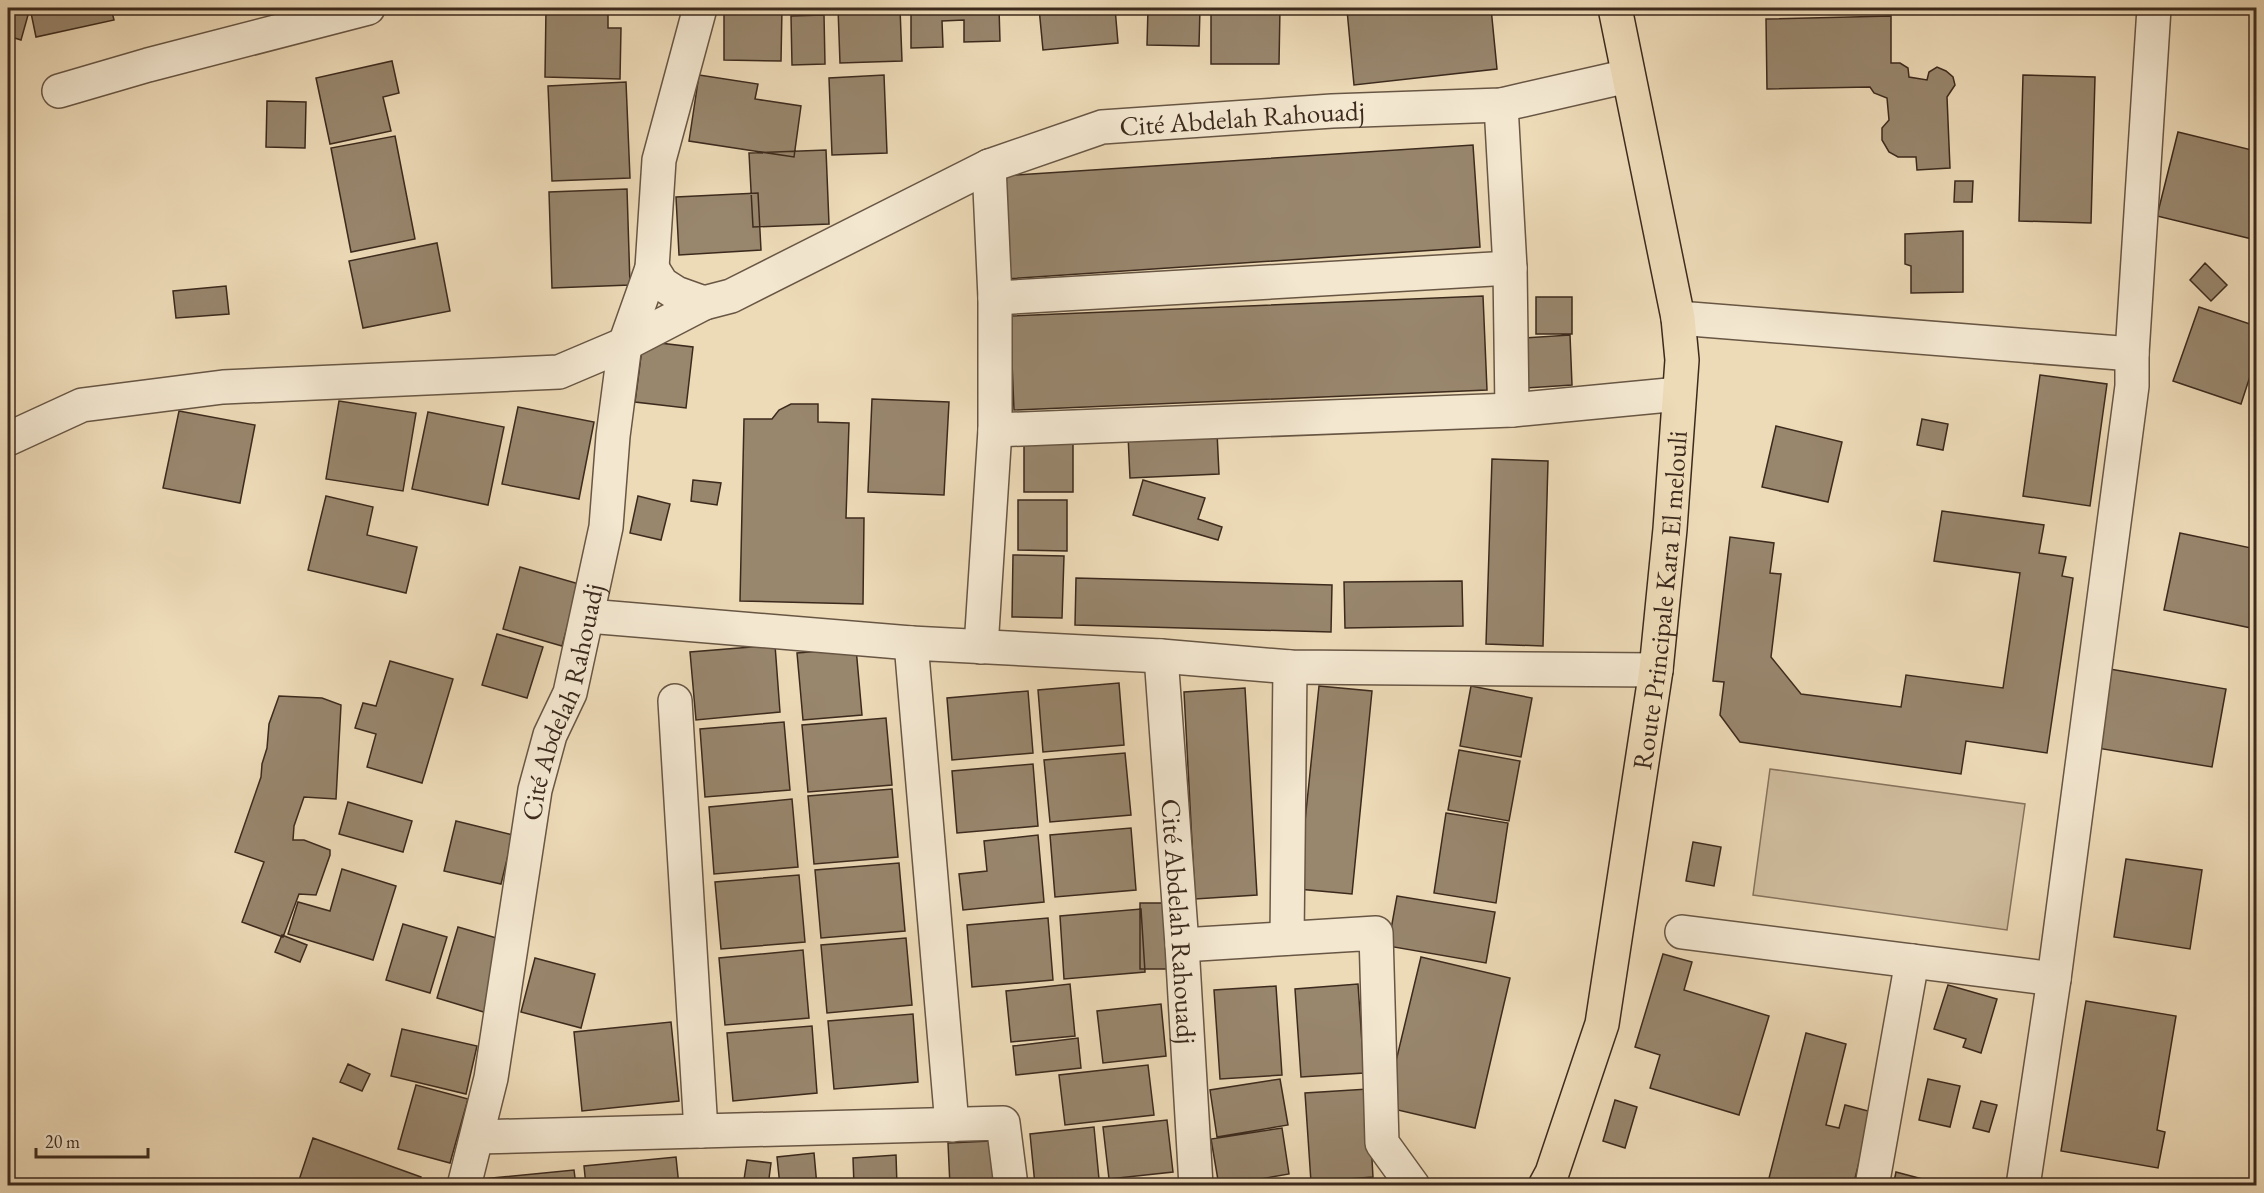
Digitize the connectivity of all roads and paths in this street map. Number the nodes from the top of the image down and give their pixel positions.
1 (368, 8) edge
2 (700, 8) edge
3 (1615, 8) edge
4 (2154, 8) edge
5 (1628, 76) junction
6 (59, 91) dead end
7 (1501, 105) junction
8 (989, 166) junction
9 (652, 268) junction
10 (1510, 268) junction
11 (995, 298) junction
12 (704, 303) junction
13 (1678, 318) junction
14 (625, 344) junction
15 (2132, 354) junction
16 (1679, 394) junction
17 (1512, 410) junction
18 (995, 430) junction
19 (8, 439) edge
20 (588, 616) junction
21 (911, 643) junction
22 (981, 647) junction
23 (1161, 656) junction
24 (1290, 667) junction
25 (1656, 670) junction
26 (675, 701) dead end
27 (1682, 932) dead end
28 (1287, 938) junction
29 (1182, 945) junction
30 (1912, 961) junction
31 (2054, 979) junction
32 (952, 1125) junction
33 (701, 1131) junction
34 (477, 1137) junction
35 (464, 1185) edge
36 (1011, 1185) edge
37 (1196, 1185) edge
38 (1413, 1185) edge
39 (1545, 1185) edge
40 (1872, 1185) edge
41 (2023, 1185) edge

1 - 6 street
2 - 9 street, Cité Abdelah Rahouadj
3 - 5 main road, Route Principale Kara El melouli
4 - 15 street
5 - 7 street, Cité Abdelah Rahouadj
5 - 13 main road, Route Principale Kara El melouli
7 - 8 street, Cité Abdelah Rahouadj
7 - 10 street
8 - 11 street
8 - 12 street, Cité Abdelah Rahouadj
9 - 12 street
9 - 14 street, Cité Abdelah Rahouadj
10 - 11 street
10 - 17 street
11 - 18 street
12 - 14 street, Cité Abdelah Rahouadj
13 - 15 street
13 - 16 main road, Route Principale Kara El melouli
14 - 19 street, Cité Abdelah Rahouadj
14 - 20 street, Cité Abdelah Rahouadj
15 - 31 street
16 - 17 street
16 - 25 main road, Route Principale Kara El melouli
17 - 18 street
18 - 22 street
20 - 21 street
20 - 34 street, Cité Abdelah Rahouadj
21 - 22 street
21 - 32 street
22 - 23 street
23 - 24 street
23 - 29 street, Cité Abdelah Rahouadj
24 - 25 street
24 - 28 street
25 - 39 main road, Route Principale Kara El melouli
26 - 33 street
27 - 30 street
28 - 29 street
28 - 38 street
29 - 37 street, Cité Abdelah Rahouadj
30 - 31 street
30 - 40 street
31 - 41 street
32 - 33 street
32 - 36 street
33 - 34 street
34 - 35 street, Cité Abdelah Rahouadj

